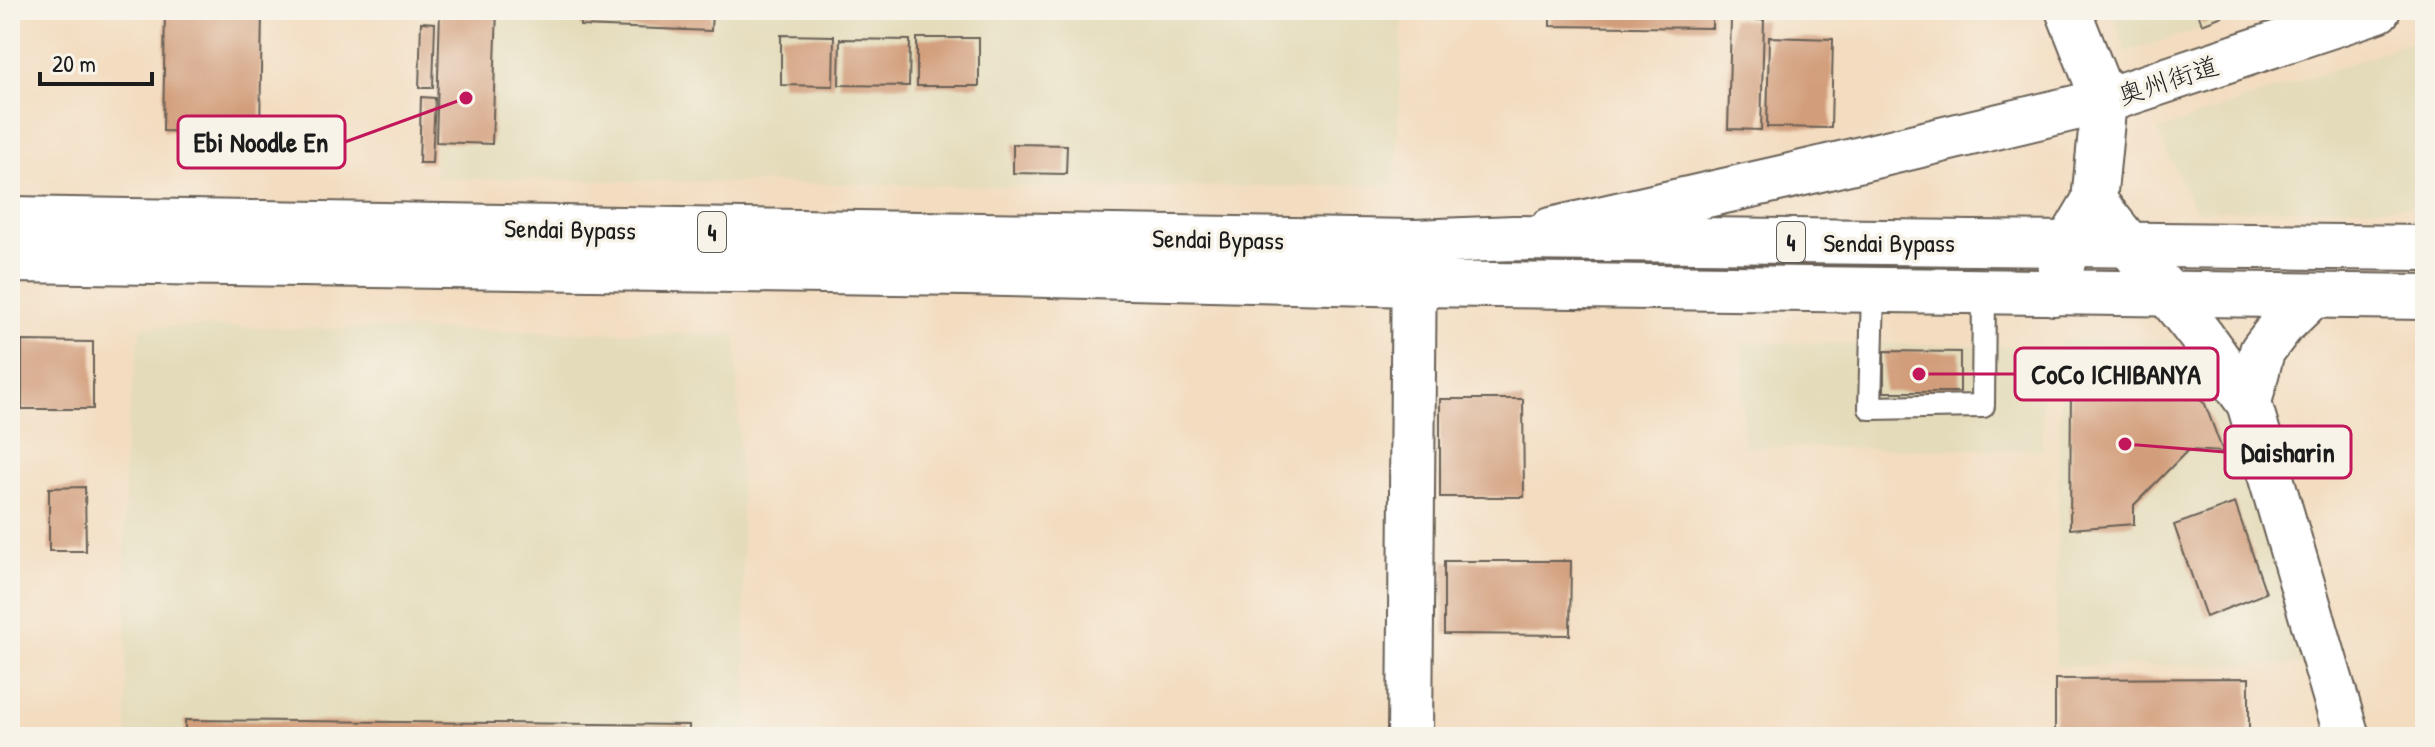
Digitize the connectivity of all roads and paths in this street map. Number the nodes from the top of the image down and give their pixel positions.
1 (2068, 10) edge
2 (2378, 10) edge
3 (2104, 101) junction
4 (2094, 201) junction
5 (10, 219) edge
6 (1514, 238) junction
7 (2068, 245) junction
8 (2130, 246) junction
9 (2425, 248) edge
10 (10, 260) edge
11 (1414, 263) junction
12 (1873, 291) junction
13 (1984, 292) junction
14 (2054, 293) junction
15 (2167, 294) junction
16 (2312, 296) junction
17 (2425, 297) edge
18 (2249, 403) junction
19 (1410, 737) edge
20 (2347, 737) edge

1 - 3 main road
2 - 3 main road, 奥州街道
3 - 4 main road, 奥州街道
3 - 6 main road
4 - 7 main road, 奥州街道
4 - 8 main road
5 - 11 main road, Sendai Bypass / 4
6 - 7 main road, Sendai Bypass / 4
6 - 11 main road, Sendai Bypass / 4
7 - 8 main road, Sendai Bypass / 4
7 - 14 main road, 奥州街道
8 - 9 main road, Sendai Bypass / 4
8 - 15 main road
10 - 11 main road, Sendai Bypass / 4
11 - 12 main road, Sendai Bypass / 4
11 - 19 main road
12 - 13 main road, Sendai Bypass / 4
12 - 13 lane
13 - 14 main road, Sendai Bypass / 4
14 - 15 main road, Sendai Bypass / 4
15 - 16 main road, Sendai Bypass / 4
15 - 18 main road
16 - 17 main road, Sendai Bypass / 4
16 - 18 main road
18 - 20 main road

